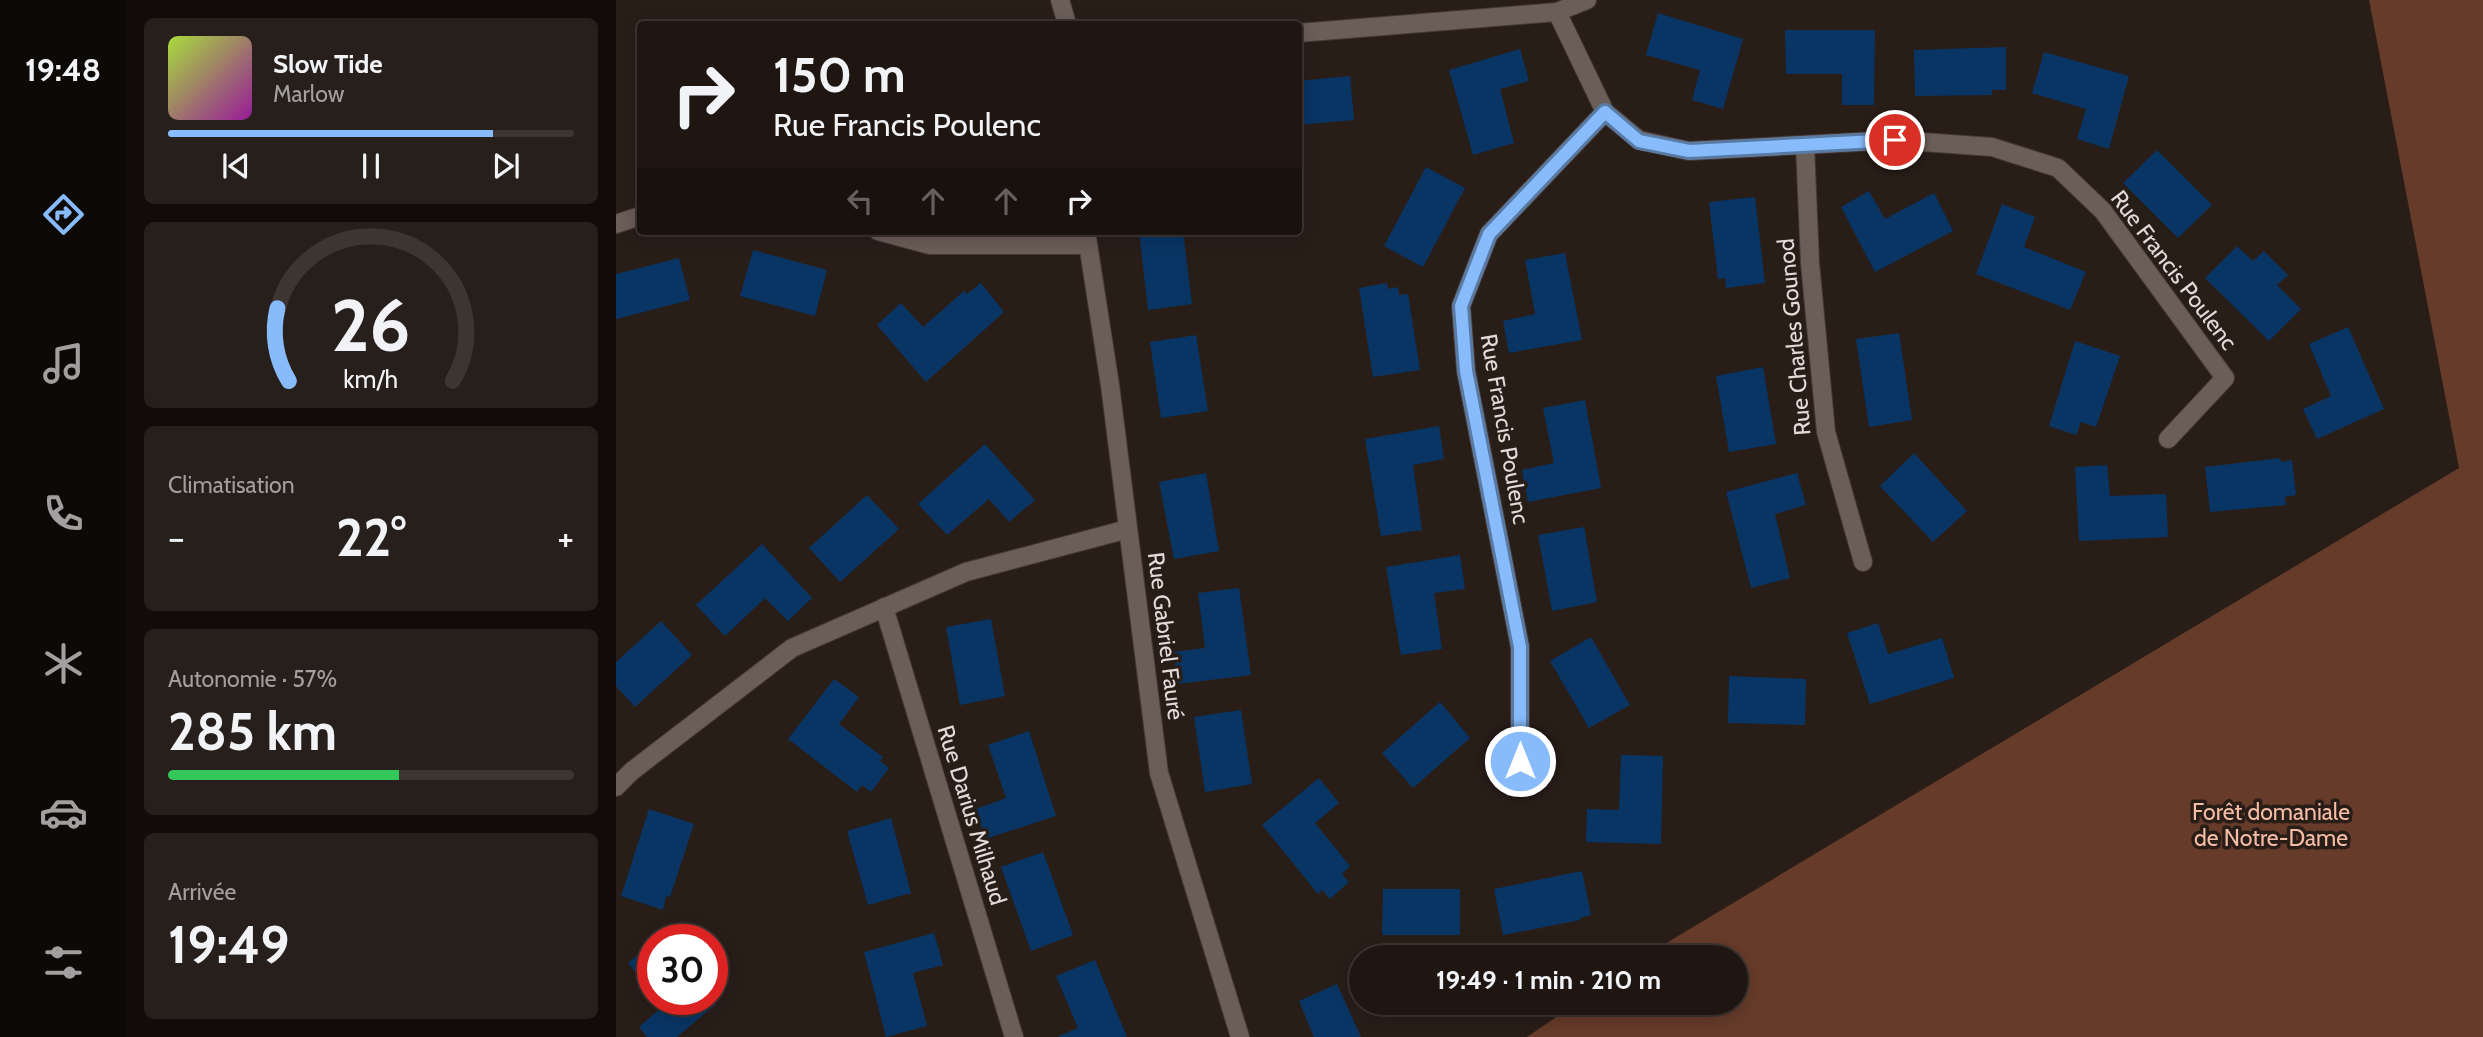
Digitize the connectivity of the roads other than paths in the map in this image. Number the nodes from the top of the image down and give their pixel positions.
1 (1060, 0) edge
2 (1587, 0) edge
3 (1558, 12) junction
4 (1066, 21) edge
5 (1302, 33) edge
6 (1605, 112) junction
7 (1805, 145) junction
8 (637, 217) edge
9 (616, 224) edge
10 (893, 235) edge
11 (1087, 238) edge
12 (2168, 439) dead end
13 (1128, 529) junction
14 (1863, 562) dead end
15 (884, 607) junction
16 (1520, 761) dead end
17 (616, 787) edge
18 (1014, 1037) edge
19 (1240, 1037) edge

1 - 4 street
2 - 3 street
3 - 5 street
3 - 6 street, Rue Francis Poulenc
6 - 7 street, Rue Francis Poulenc
6 - 16 street, Rue Francis Poulenc
7 - 12 street, Rue Francis Poulenc
7 - 14 street, Rue Charles Gounod
8 - 9 street
10 - 11 street
11 - 13 street, Rue Gabriel Fauré
13 - 15 street
13 - 19 street, Rue Gabriel Fauré
15 - 17 street
15 - 18 street, Rue Darius Milhaud

